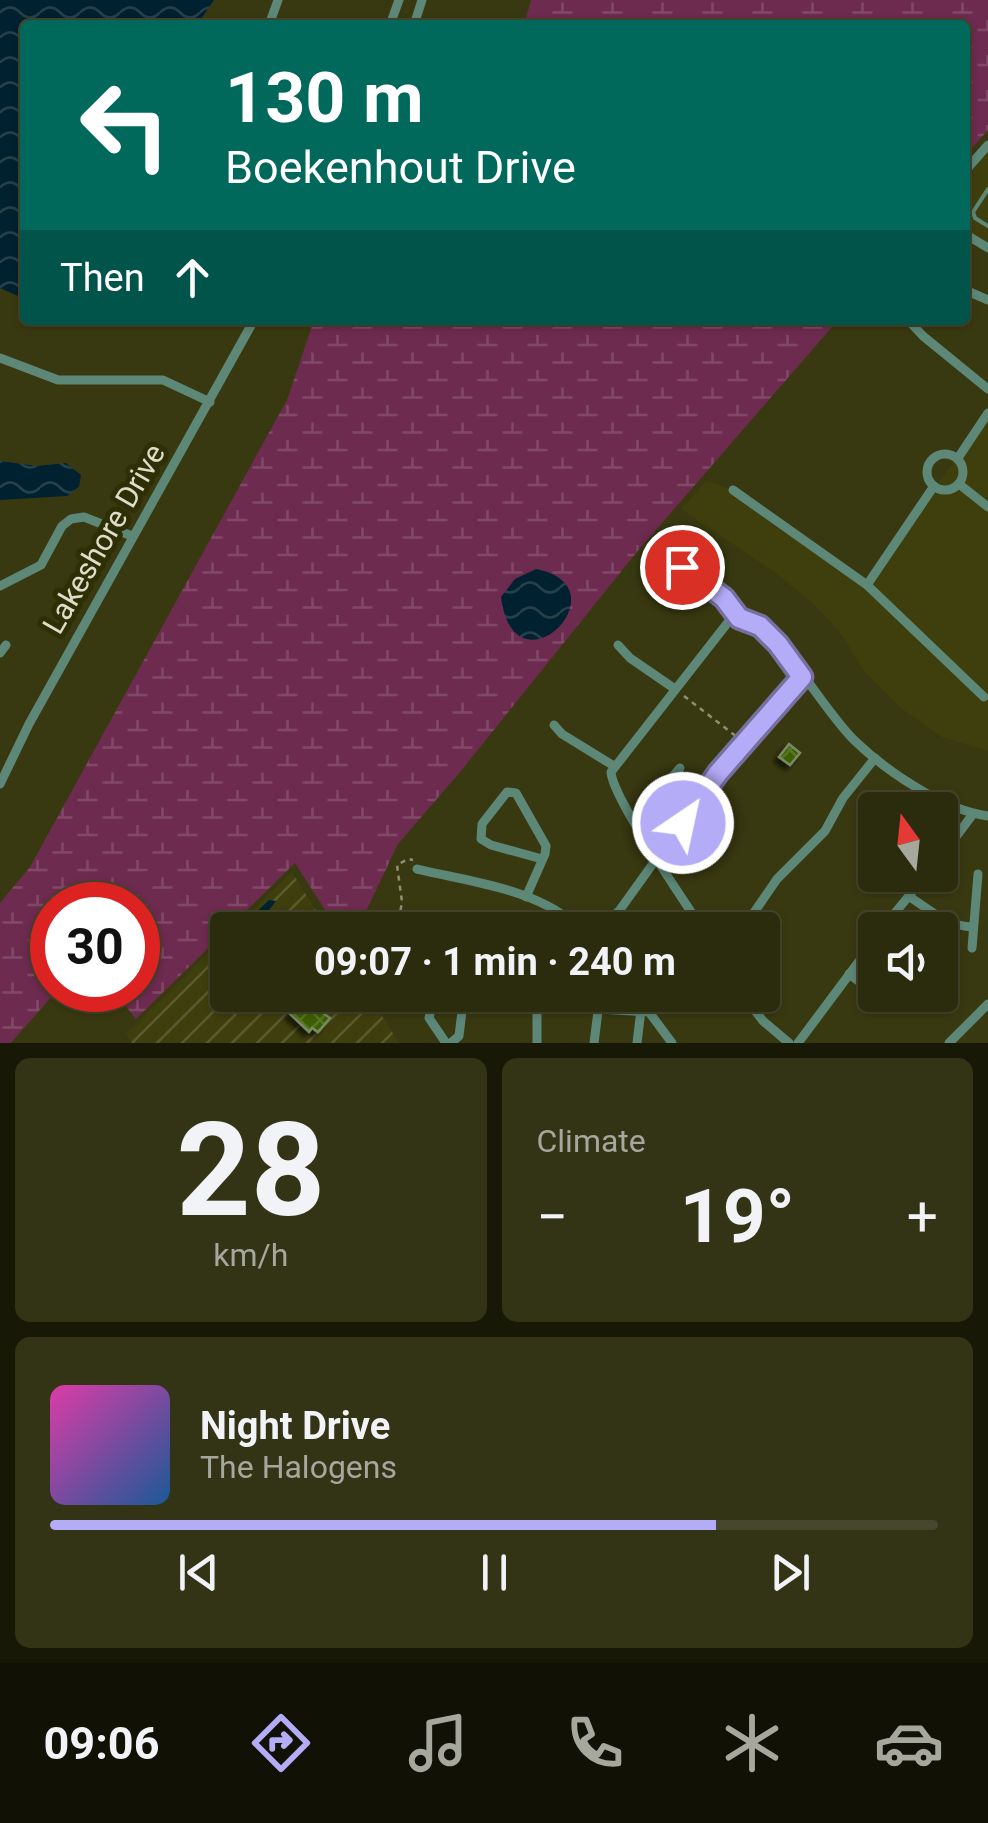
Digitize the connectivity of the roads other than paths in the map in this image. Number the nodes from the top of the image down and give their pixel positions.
1 (988, 145) edge
2 (970, 165) edge
3 (988, 189) edge
4 (988, 226) edge
5 (251, 325) edge
6 (913, 325) edge
7 (0, 358) edge
8 (988, 388) edge
9 (210, 402) junction
10 (988, 413) edge
11 (922, 452) dead end
12 (958, 458) junction
13 (932, 459) junction
14 (960, 484) junction
15 (934, 486) junction
16 (733, 490) dead end
17 (988, 506) edge
18 (132, 536) junction
19 (682, 567) dead end
20 (868, 585) junction
21 (0, 586) edge
22 (739, 618) junction
23 (618, 645) dead end
24 (802, 677) junction
25 (675, 689) junction
26 (984, 697) dead end
27 (554, 725) dead end
28 (874, 758) junction
29 (614, 766) junction
30 (680, 768) dead end
31 (0, 784) edge
32 (974, 814) junction
33 (988, 816) edge
34 (634, 821) junction
35 (958, 835) edge
36 (657, 855) junction
37 (542, 859) junction
38 (417, 869) road end
39 (978, 874) dead end
40 (914, 892) edge
41 (526, 897) junction
42 (910, 897) junction
43 (558, 912) edge
44 (616, 912) edge
45 (692, 912) edge
46 (754, 912) edge
47 (897, 912) edge
48 (973, 927) junction
49 (972, 948) dead end
50 (858, 962) edge
51 (849, 974) junction
52 (858, 981) edge
53 (988, 1004) edge
54 (431, 1012) edge
55 (462, 1012) edge
56 (538, 1012) edge
57 (599, 1012) edge
58 (640, 1012) edge
59 (646, 1012) edge
60 (755, 1012) edge
61 (449, 1043) edge
62 (538, 1043) edge
63 (594, 1043) edge
64 (637, 1043) edge
65 (672, 1043) edge
66 (789, 1043) edge
67 (798, 1043) edge
68 (948, 1043) edge

1 - 2 street
3 - 4 lane
5 - 9 street, Lakeshore Drive
6 - 8 street
7 - 9 street
9 - 18 street, Lakeshore Drive
10 - 12 street
11 - 13 street
12 - 13 street
12 - 14 street
13 - 15 street
14 - 15 street
14 - 17 street
15 - 20 street
16 - 20 street
18 - 21 street
18 - 31 street, Lakeshore Drive
19 - 22 street
20 - 26 street
22 - 24 street
22 - 25 street
23 - 25 street
24 - 28 street
24 - 36 street
25 - 29 street
27 - 29 street
28 - 32 street
28 - 46 street
29 - 34 street
30 - 34 street
32 - 33 street
32 - 35 street
34 - 36 street
36 - 44 street
36 - 45 street
37 - 37 street
37 - 41 street
38 - 41 street
39 - 48 street
40 - 42 street
41 - 43 street
42 - 47 street
42 - 48 street
48 - 49 street
50 - 51 street
51 - 52 street
51 - 67 street
53 - 68 street
54 - 61 street
55 - 61 street
56 - 62 street
57 - 63 street
58 - 64 street
59 - 65 street
60 - 66 street

